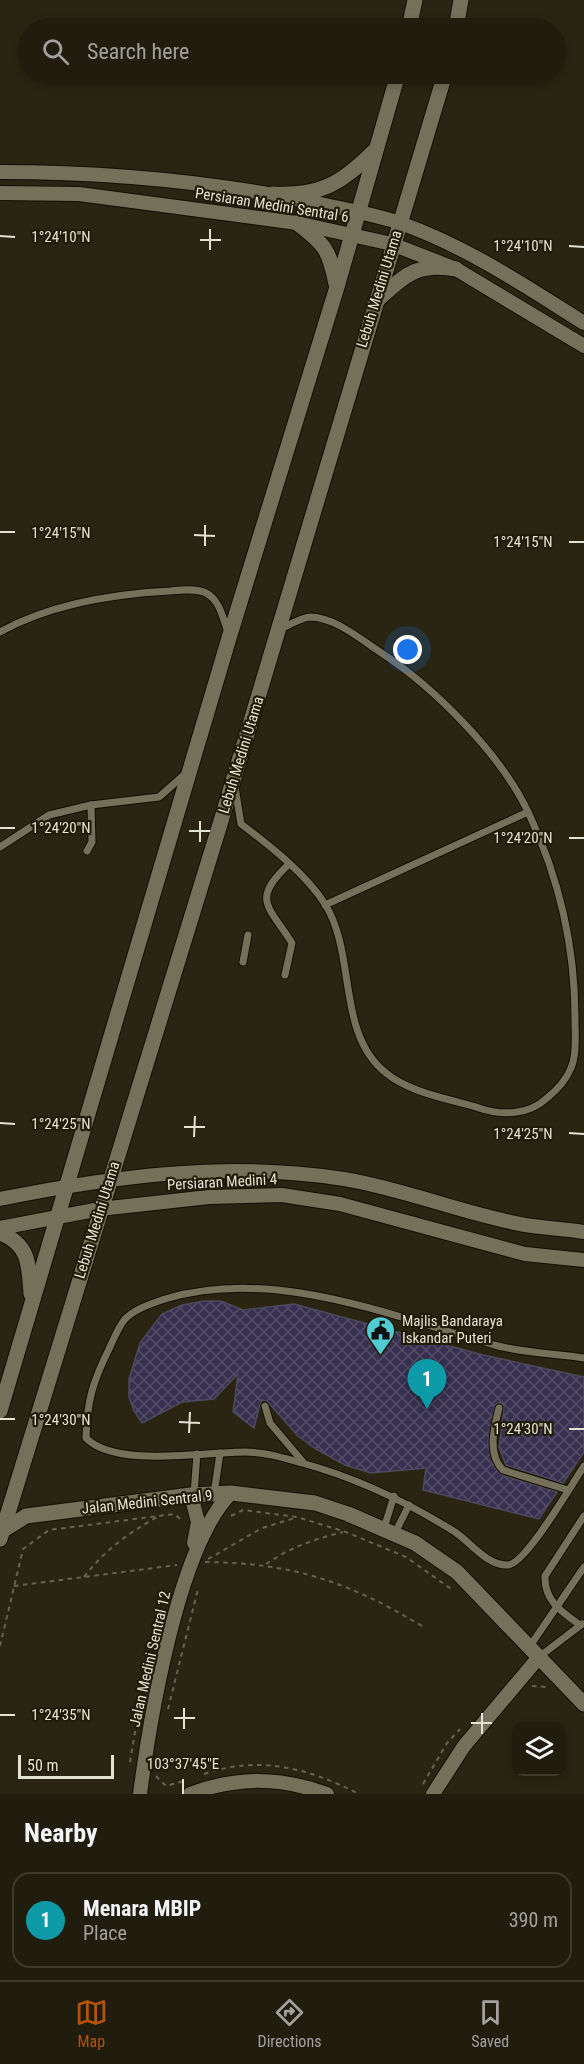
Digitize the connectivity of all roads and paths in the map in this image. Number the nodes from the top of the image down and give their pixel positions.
1 (415, 0) edge
2 (461, 0) edge
3 (411, 18) edge
4 (458, 18) edge
5 (395, 84) edge
6 (442, 84) edge
7 (375, 150) junction
8 (0, 172) edge
9 (0, 193) edge
10 (273, 194) junction
11 (358, 212) junction
12 (399, 222) junction
13 (297, 223) junction
14 (352, 234) junction
15 (392, 244) junction
16 (456, 269) junction
17 (337, 287) junction
18 (375, 302) junction
19 (584, 323) edge
20 (584, 346) edge
21 (279, 630) junction
22 (0, 632) edge
23 (230, 638) junction
24 (191, 769) junction
25 (234, 778) junction
26 (91, 805) junction
27 (528, 812) junction
28 (0, 848) edge
29 (87, 851) dead end
30 (289, 864) junction
31 (325, 905) junction
32 (248, 935) dead end
33 (243, 962) dead end
34 (285, 975) dead end
35 (109, 1179) junction
36 (68, 1185) junction
37 (0, 1199) edge
38 (100, 1209) junction
39 (58, 1217) junction
40 (0, 1228) edge
41 (584, 1232) edge
42 (0, 1233) edge
43 (584, 1260) edge
44 (32, 1303) junction
45 (584, 1358) edge
46 (265, 1406) dead end
47 (499, 1408) dead end
48 (0, 1411) edge
49 (220, 1453) junction
50 (197, 1454) junction
51 (304, 1463) junction
52 (584, 1466) edge
53 (568, 1490) junction
54 (231, 1493) junction
55 (214, 1494) junction
56 (193, 1495) junction
57 (394, 1496) junction
58 (410, 1505) junction
59 (159, 1516) junction
60 (584, 1516) edge
61 (297, 1517) junction
62 (226, 1518) dead end
63 (187, 1530) dead end
64 (389, 1531) junction
65 (346, 1532) junction
66 (1, 1535) edge
67 (208, 1552) dead end
68 (205, 1562) junction
69 (266, 1565) junction
70 (584, 1567) edge
71 (189, 1569) junction
72 (84, 1577) junction
73 (199, 1583) dead end
74 (14, 1586) junction
75 (454, 1591) dead end
76 (556, 1608) junction
77 (582, 1624) edge
78 (422, 1626) dead end
79 (0, 1646) edge
80 (535, 1652) junction
81 (550, 1687) dead end
82 (525, 1693) dead end
83 (584, 1704) edge
84 (168, 1709) dead end
85 (158, 1765) dead end
86 (195, 1778) dead end
87 (188, 1787) edge
88 (140, 1794) edge
89 (327, 1794) edge
90 (359, 1794) edge
91 (433, 1794) edge

1 - 3 main road
2 - 4 main road
5 - 7 main road
6 - 12 main road, Lebuh Medini Utama
7 - 10 main road
7 - 11 main road
8 - 10 street, Persiaran Medini Sentral 6
9 - 13 street, Persiaran Medini Sentral 6
10 - 11 street, Persiaran Medini Sentral 6
11 - 12 street, Persiaran Medini Sentral 6
11 - 14 main road
12 - 15 main road, Lebuh Medini Utama
12 - 19 street, Persiaran Medini Sentral 6
13 - 14 street, Persiaran Medini Sentral 6
13 - 17 main road
14 - 15 street, Persiaran Medini Sentral 6
14 - 17 main road
15 - 16 street, Persiaran Medini Sentral 6
15 - 18 main road, Lebuh Medini Utama
16 - 18 main road
16 - 20 street, Persiaran Medini Sentral 6
17 - 23 main road
18 - 21 main road, Lebuh Medini Utama
21 - 25 main road, Lebuh Medini Utama
21 - 27 lane
22 - 23 lane
23 - 24 main road
24 - 26 lane
24 - 36 main road
25 - 30 lane
25 - 35 main road, Lebuh Medini Utama
26 - 28 lane
26 - 29 lane
27 - 31 lane
27 - 31 lane
30 - 31 lane
30 - 34 lane
32 - 33 lane
35 - 36 street, Persiaran Medini 4
35 - 38 main road, Lebuh Medini Utama
35 - 41 street, Persiaran Medini 4
36 - 37 street, Persiaran Medini 4
36 - 39 main road
38 - 39 street, Persiaran Medini 4
38 - 43 street, Persiaran Medini 4
38 - 66 main road, Lebuh Medini Utama
39 - 40 street, Persiaran Medini 4
39 - 44 main road
42 - 44 main road
44 - 48 main road
45 - 50 lane
46 - 51 lane
47 - 53 lane
49 - 50 lane
49 - 51 lane
49 - 55 lane
50 - 56 lane
51 - 57 lane
52 - 53 lane
53 - 58 lane
54 - 55 main road, Jalan Medini Sentral 9
54 - 64 main road, Jalan Medini Sentral 9
54 - 71 street, Jalan Medini Sentral 12
55 - 56 main road, Jalan Medini Sentral 9
56 - 66 main road, Jalan Medini Sentral 9
56 - 71 street, Jalan Medini Sentral 12
57 - 58 lane
57 - 64 lane
58 - 64 lane
59 - 63 path
59 - 72 path
59 - 74 path
60 - 76 lane
61 - 62 path
61 - 65 path
61 - 68 path
64 - 80 main road, Jalan Medini Sentral 9
65 - 69 path
65 - 75 path
67 - 68 path
68 - 69 path
68 - 71 path
69 - 78 path
70 - 76 lane
71 - 72 path
71 - 88 street, Jalan Medini Sentral 12
72 - 74 path
73 - 84 path
74 - 79 path
76 - 77 lane
76 - 80 lane
77 - 80 lane
80 - 83 main road, Jalan Medini Sentral 9
80 - 91 street
81 - 82 path
85 - 87 path
86 - 90 path
87 - 89 street

